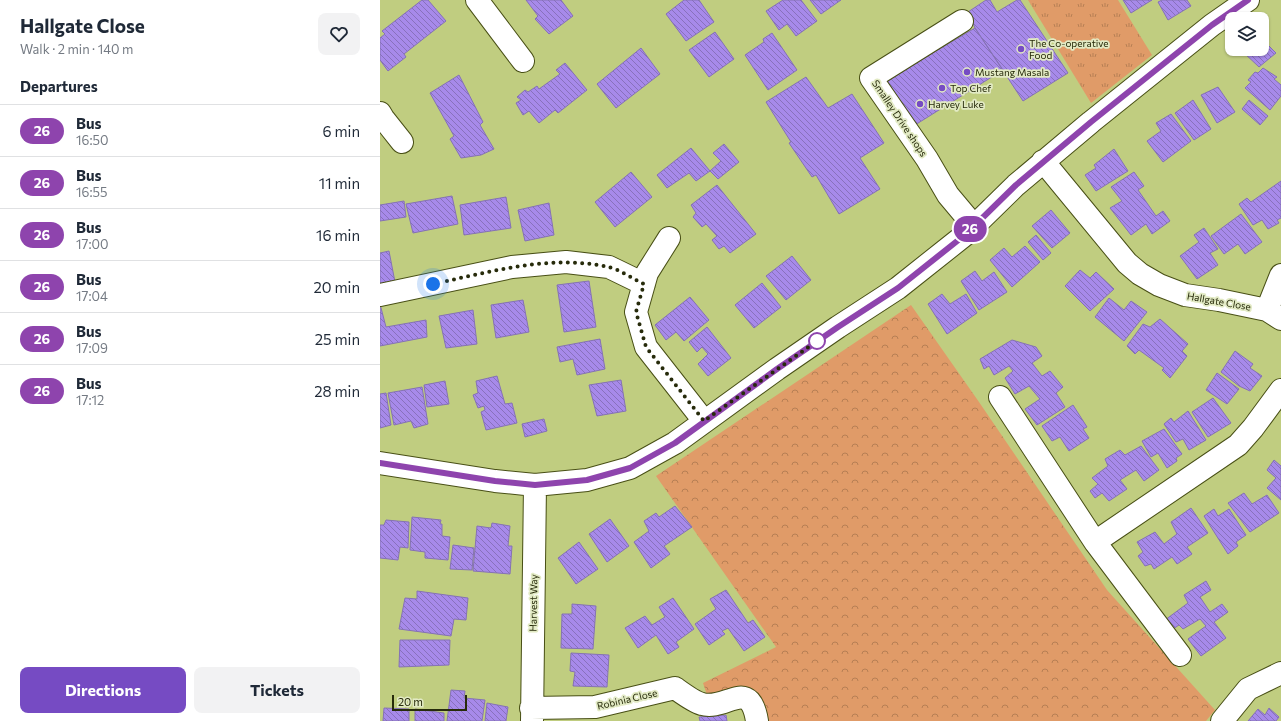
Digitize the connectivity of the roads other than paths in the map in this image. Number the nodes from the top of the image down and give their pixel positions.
1 (477, 0) edge
2 (1248, 0) edge
3 (962, 21) dead end
4 (523, 61) dead end
5 (380, 113) edge
6 (402, 142) dead end
7 (1043, 161) junction
8 (974, 226) junction
9 (669, 238) dead end
10 (1281, 275) edge
11 (644, 284) junction
12 (380, 295) edge
13 (1274, 314) edge
14 (1281, 390) edge
15 (1000, 397) dead end
16 (704, 421) junction
17 (380, 463) edge
18 (535, 485) junction
19 (1095, 542) junction
20 (1180, 655) dead end
21 (1281, 673) edge
22 (531, 714) edge
23 (758, 721) edge
24 (1222, 721) edge

1 - 4 street
2 - 7 street
3 - 8 street, Smalley Drive shops
5 - 6 street
7 - 8 street
7 - 13 street, Hallgate Close
8 - 16 street
9 - 11 street
10 - 13 street
11 - 12 street
11 - 16 street
14 - 19 street
15 - 19 street
16 - 18 street
17 - 18 street
18 - 22 street, Harvest Way
19 - 20 street
21 - 24 street
22 - 23 street, Robinia Close

